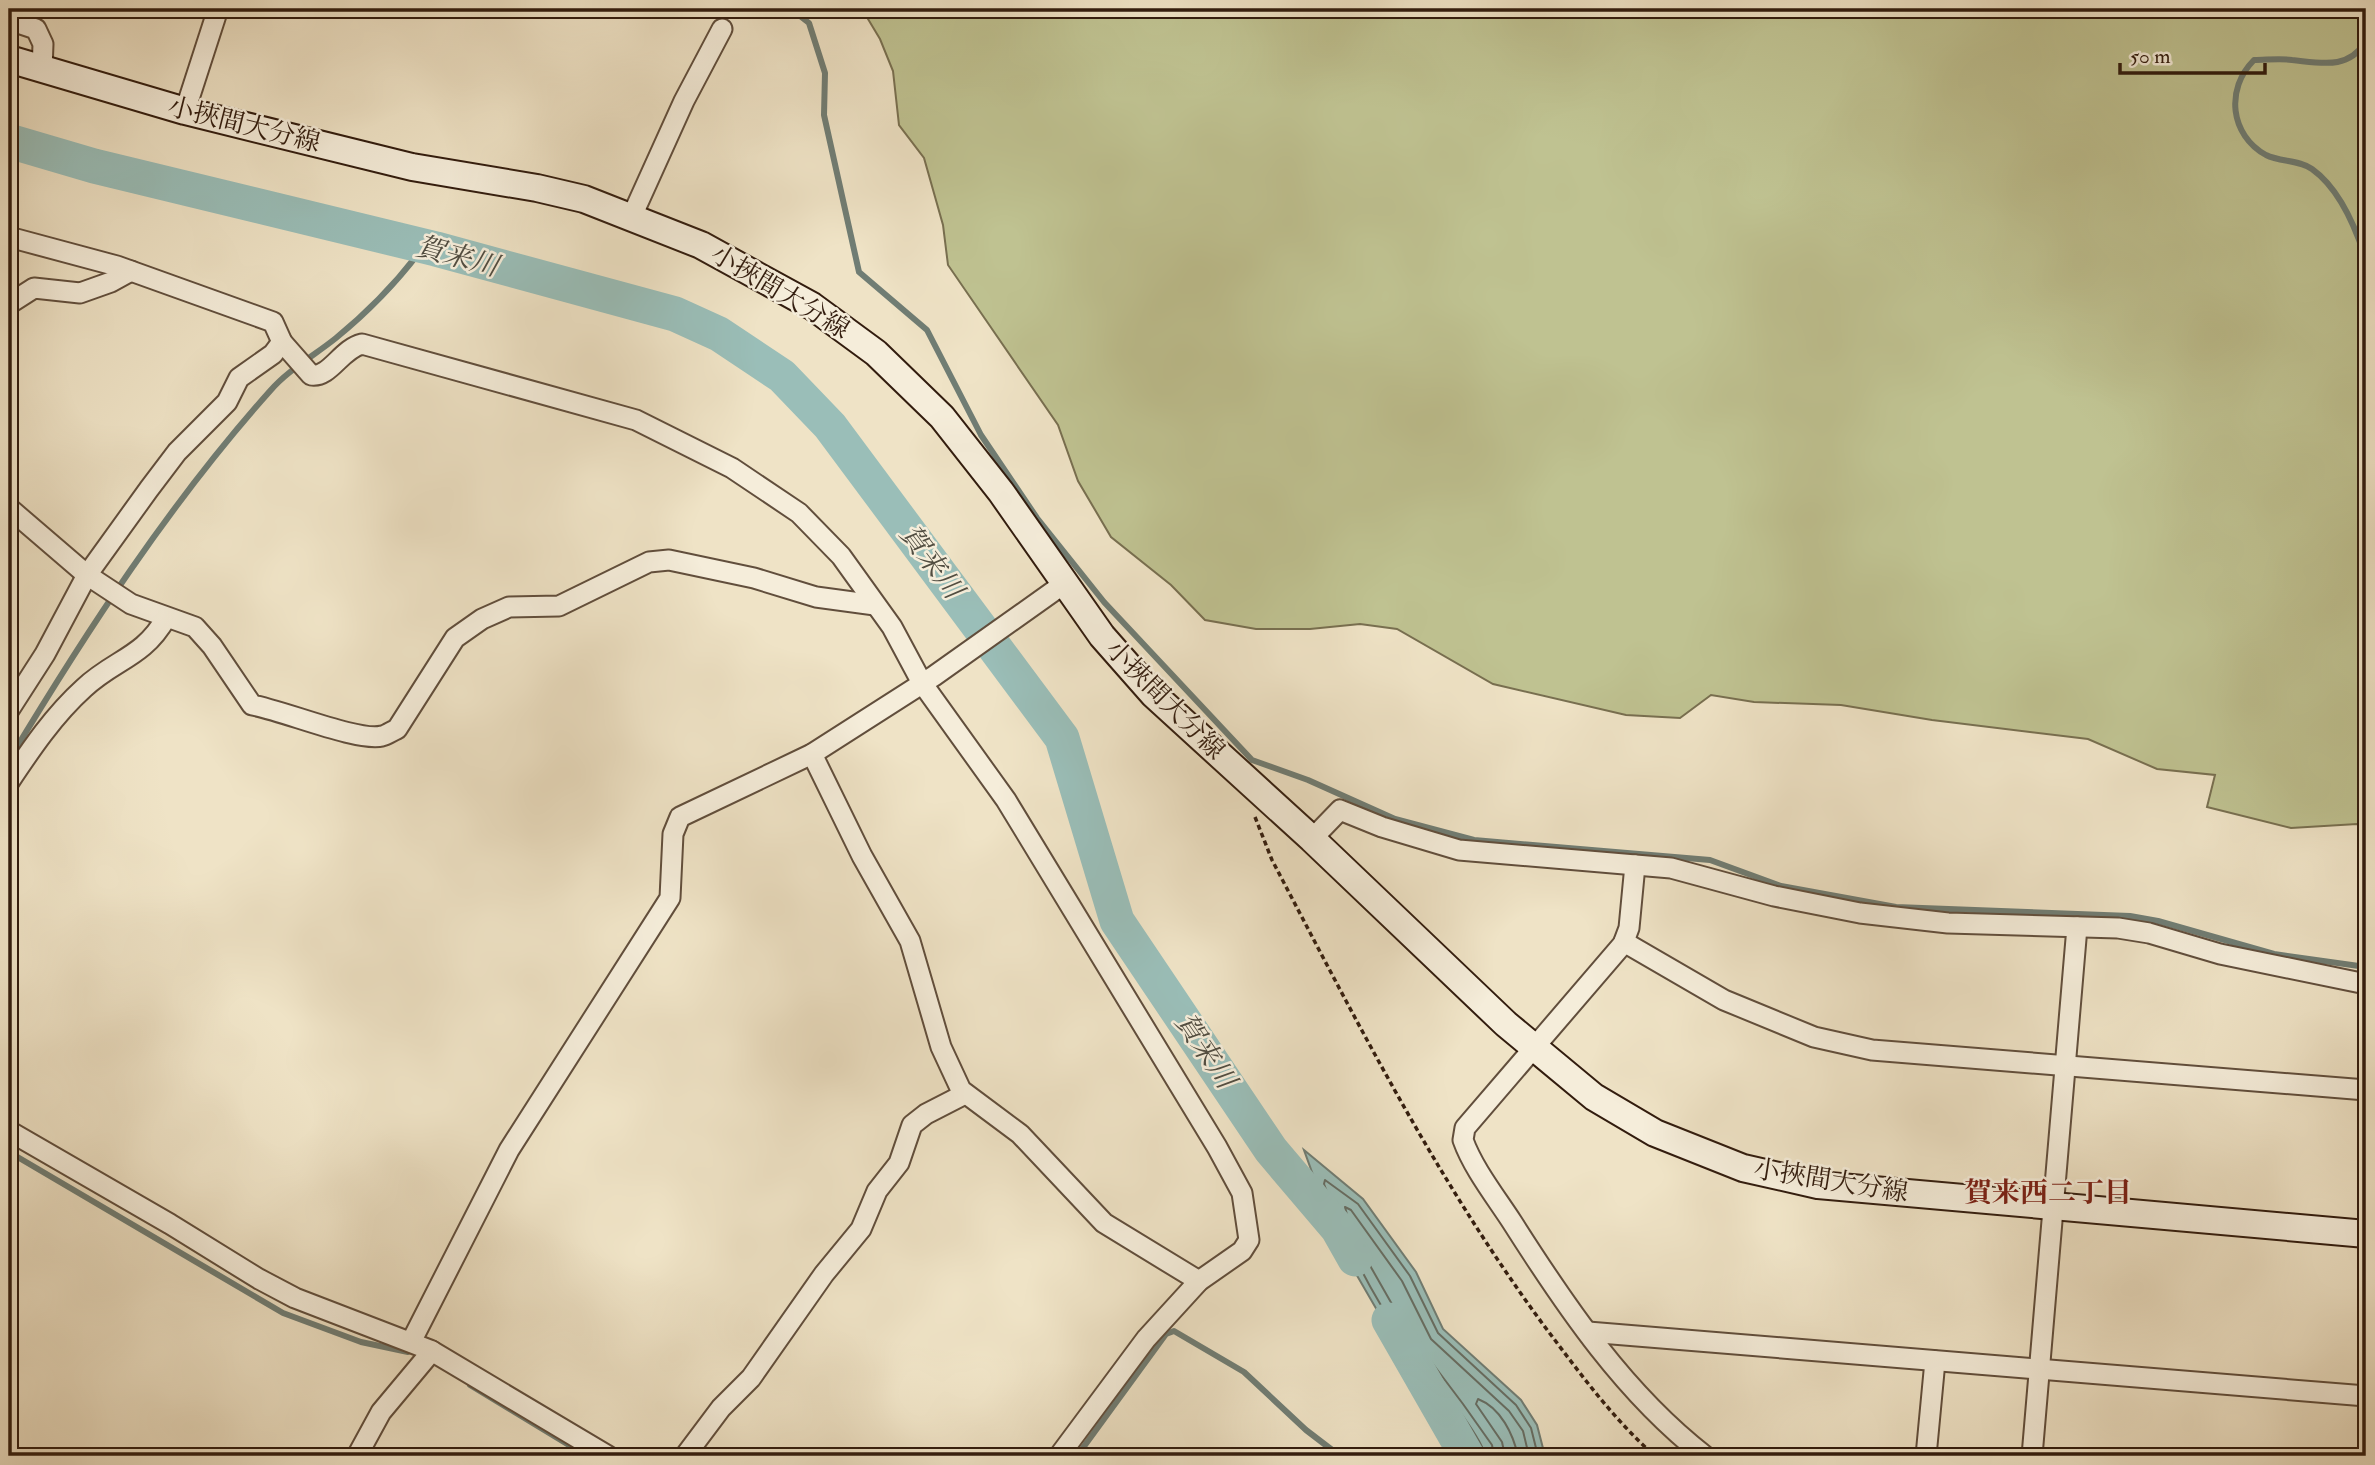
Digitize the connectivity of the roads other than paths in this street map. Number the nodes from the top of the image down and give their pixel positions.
1 (218, 9) edge
2 (9, 20) edge
3 (722, 29) dead end
4 (9, 59) edge
5 (42, 70) junction
6 (185, 111) junction
7 (632, 216) junction
8 (9, 237) edge
9 (131, 271) junction
10 (9, 304) edge
11 (282, 342) junction
12 (9, 508) edge
13 (87, 575) junction
14 (1055, 591) junction
15 (875, 605) junction
16 (166, 618) junction
17 (928, 680) junction
18 (9, 710) edge
19 (812, 754) junction
20 (9, 782) edge
21 (1312, 839) junction
22 (1635, 865) junction
23 (2077, 927) junction
24 (1624, 942) junction
25 (2366, 984) edge
26 (1534, 1048) junction
27 (2065, 1067) junction
28 (2366, 1090) edge
29 (965, 1094) junction
30 (9, 1131) edge
31 (2053, 1207) junction
32 (2366, 1234) edge
33 (1199, 1281) junction
34 (1588, 1332) junction
35 (411, 1342) junction
36 (432, 1351) junction
37 (1935, 1361) junction
38 (2039, 1369) junction
39 (2366, 1396) edge
40 (357, 1456) edge
41 (608, 1456) edge
42 (685, 1456) edge
43 (1059, 1456) edge
44 (1705, 1456) edge
45 (1926, 1456) edge
46 (2032, 1456) edge

1 - 6 street
2 - 5 street
3 - 7 street
4 - 5 main road, 小挾間大分線
5 - 6 main road, 小挾間大分線
6 - 7 main road, 小挾間大分線
7 - 14 main road, 小挾間大分線
8 - 9 street
9 - 10 street
9 - 11 street
11 - 13 street
11 - 15 street
12 - 13 street
13 - 16 street
13 - 18 street
14 - 17 street
14 - 21 main road, 小挾間大分線
15 - 16 street
15 - 17 street
16 - 20 street
17 - 19 street
17 - 33 street
19 - 29 street
19 - 35 street
21 - 22 street
21 - 26 main road, 小挾間大分線
22 - 23 street
22 - 24 street
23 - 25 street
23 - 27 street
24 - 26 street
24 - 27 street
26 - 31 main road, 小挾間大分線
26 - 34 street
27 - 28 street
27 - 31 street
29 - 33 street
29 - 42 street
30 - 35 street
31 - 32 main road, 小挾間大分線
31 - 38 street
33 - 43 street
34 - 37 street
34 - 44 street
35 - 36 street
36 - 40 street
36 - 41 street
37 - 38 street
37 - 45 street
38 - 39 street
38 - 46 street

